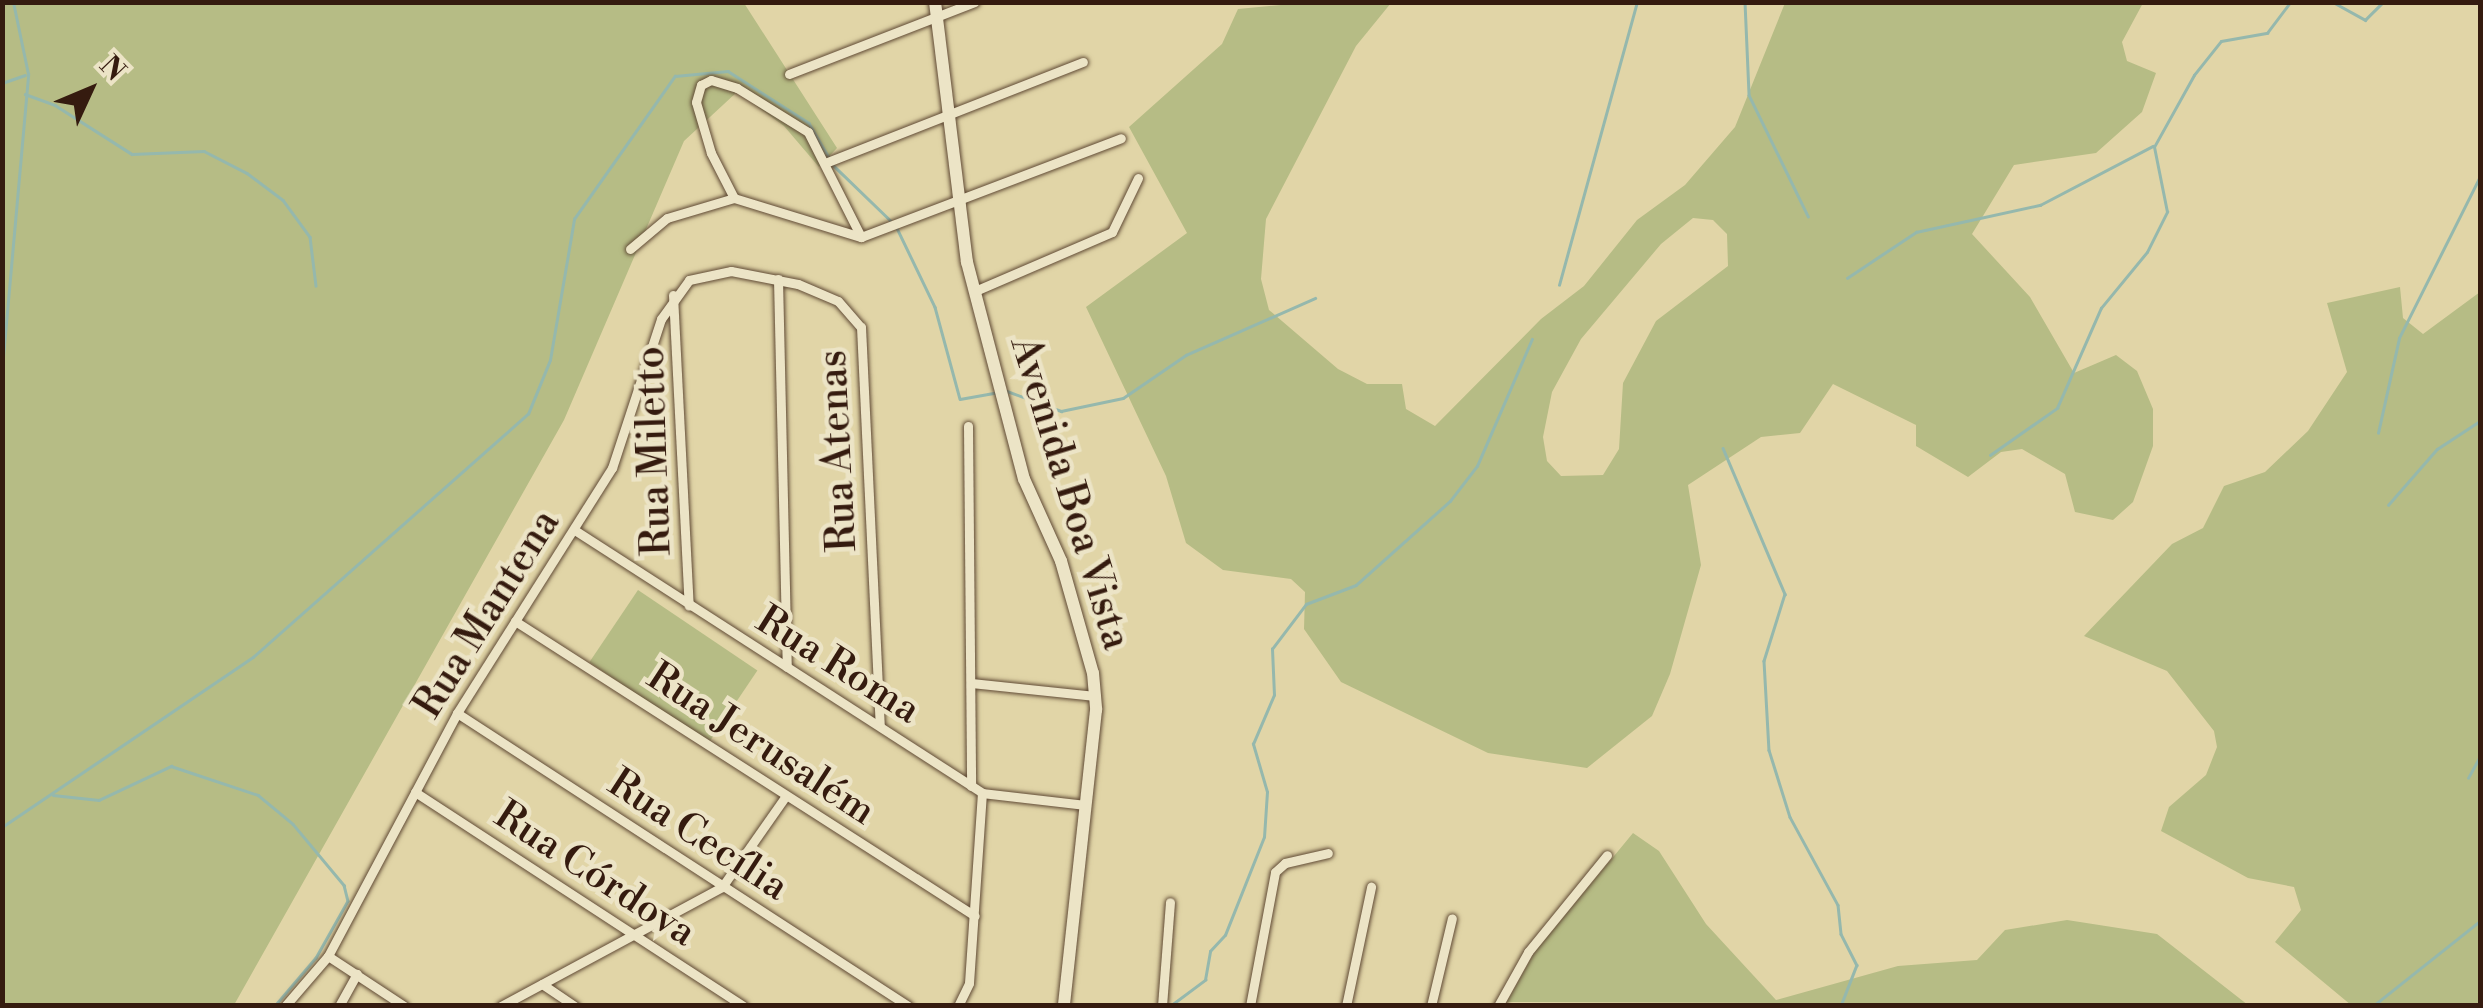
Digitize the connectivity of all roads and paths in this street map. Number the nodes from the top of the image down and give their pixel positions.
1 (935, 2) edge
2 (975, 2) edge
3 (936, 18) junction
4 (1084, 62) dead end
5 (789, 74) dead end
6 (946, 110) junction
7 (1121, 138) dead end
8 (824, 163) junction
9 (1138, 178) dead end
10 (734, 198) junction
11 (957, 202) junction
12 (860, 237) junction
13 (630, 249) dead end
14 (778, 278) junction
15 (975, 290) junction
16 (673, 295) junction
17 (968, 426) dead end
18 (576, 530) junction
19 (689, 606) junction
20 (515, 620) junction
21 (787, 668) junction
22 (971, 683) junction
23 (1095, 696) junction
24 (458, 713) junction
25 (880, 725) junction
26 (972, 786) junction
27 (416, 792) junction
28 (982, 793) junction
29 (786, 797) junction
30 (1085, 805) junction
31 (1328, 853) dead end
32 (1606, 854) dead end
33 (1371, 887) dead end
34 (722, 888) junction
35 (1170, 902) dead end
36 (974, 916) junction
37 (1452, 918) dead end
38 (634, 935) junction
39 (328, 956) junction
40 (357, 974) junction
41 (542, 984) junction
42 (285, 1006) edge
43 (339, 1006) edge
44 (404, 1006) edge
45 (501, 1006) edge
46 (574, 1006) edge
47 (743, 1006) edge
48 (908, 1006) edge
49 (958, 1006) edge
50 (1064, 1006) edge
51 (1162, 1006) edge
52 (1250, 1006) edge
53 (1346, 1006) edge
54 (1430, 1006) edge
55 (1498, 1006) edge

1 - 3 street, Avenida Boa Vista
2 - 3 street
3 - 5 street
3 - 6 street, Avenida Boa Vista
4 - 6 street
6 - 8 street
6 - 11 street, Avenida Boa Vista
7 - 11 street
8 - 10 street
8 - 12 street
9 - 15 street
10 - 12 street
10 - 13 street
11 - 12 street
11 - 15 street, Avenida Boa Vista
14 - 16 street, Rua Atenas
14 - 21 street
14 - 25 street, Rua Atenas
15 - 23 street, Avenida Boa Vista
16 - 18 street, Rua Mantena
16 - 19 street, Rua Miletto
17 - 22 street
18 - 19 street, Rua Roma
18 - 20 street, Rua Mantena
19 - 21 street, Rua Roma
20 - 24 street, Rua Mantena
20 - 29 street, Rua Jerusalém
21 - 25 street, Rua Roma
22 - 23 street
22 - 26 street
23 - 30 street, Avenida Boa Vista
24 - 27 street, Rua Mantena
24 - 34 street, Rua Cecília
25 - 26 street, Rua Roma
26 - 28 street, Rua Roma
27 - 38 street, Rua Córdova
27 - 39 street, Rua Mantena
28 - 30 street, Rua Roma
28 - 36 street
29 - 34 street
29 - 36 street, Rua Jerusalém
30 - 50 street, Avenida Boa Vista
31 - 52 street
32 - 55 street
33 - 53 street
34 - 38 street
34 - 48 street, Rua Cecília
35 - 51 street
36 - 49 street
37 - 54 street
38 - 41 street
38 - 47 street, Rua Córdova
39 - 40 street
39 - 42 street, Rua Mantena
40 - 43 street
40 - 44 street
41 - 45 street
41 - 46 street

